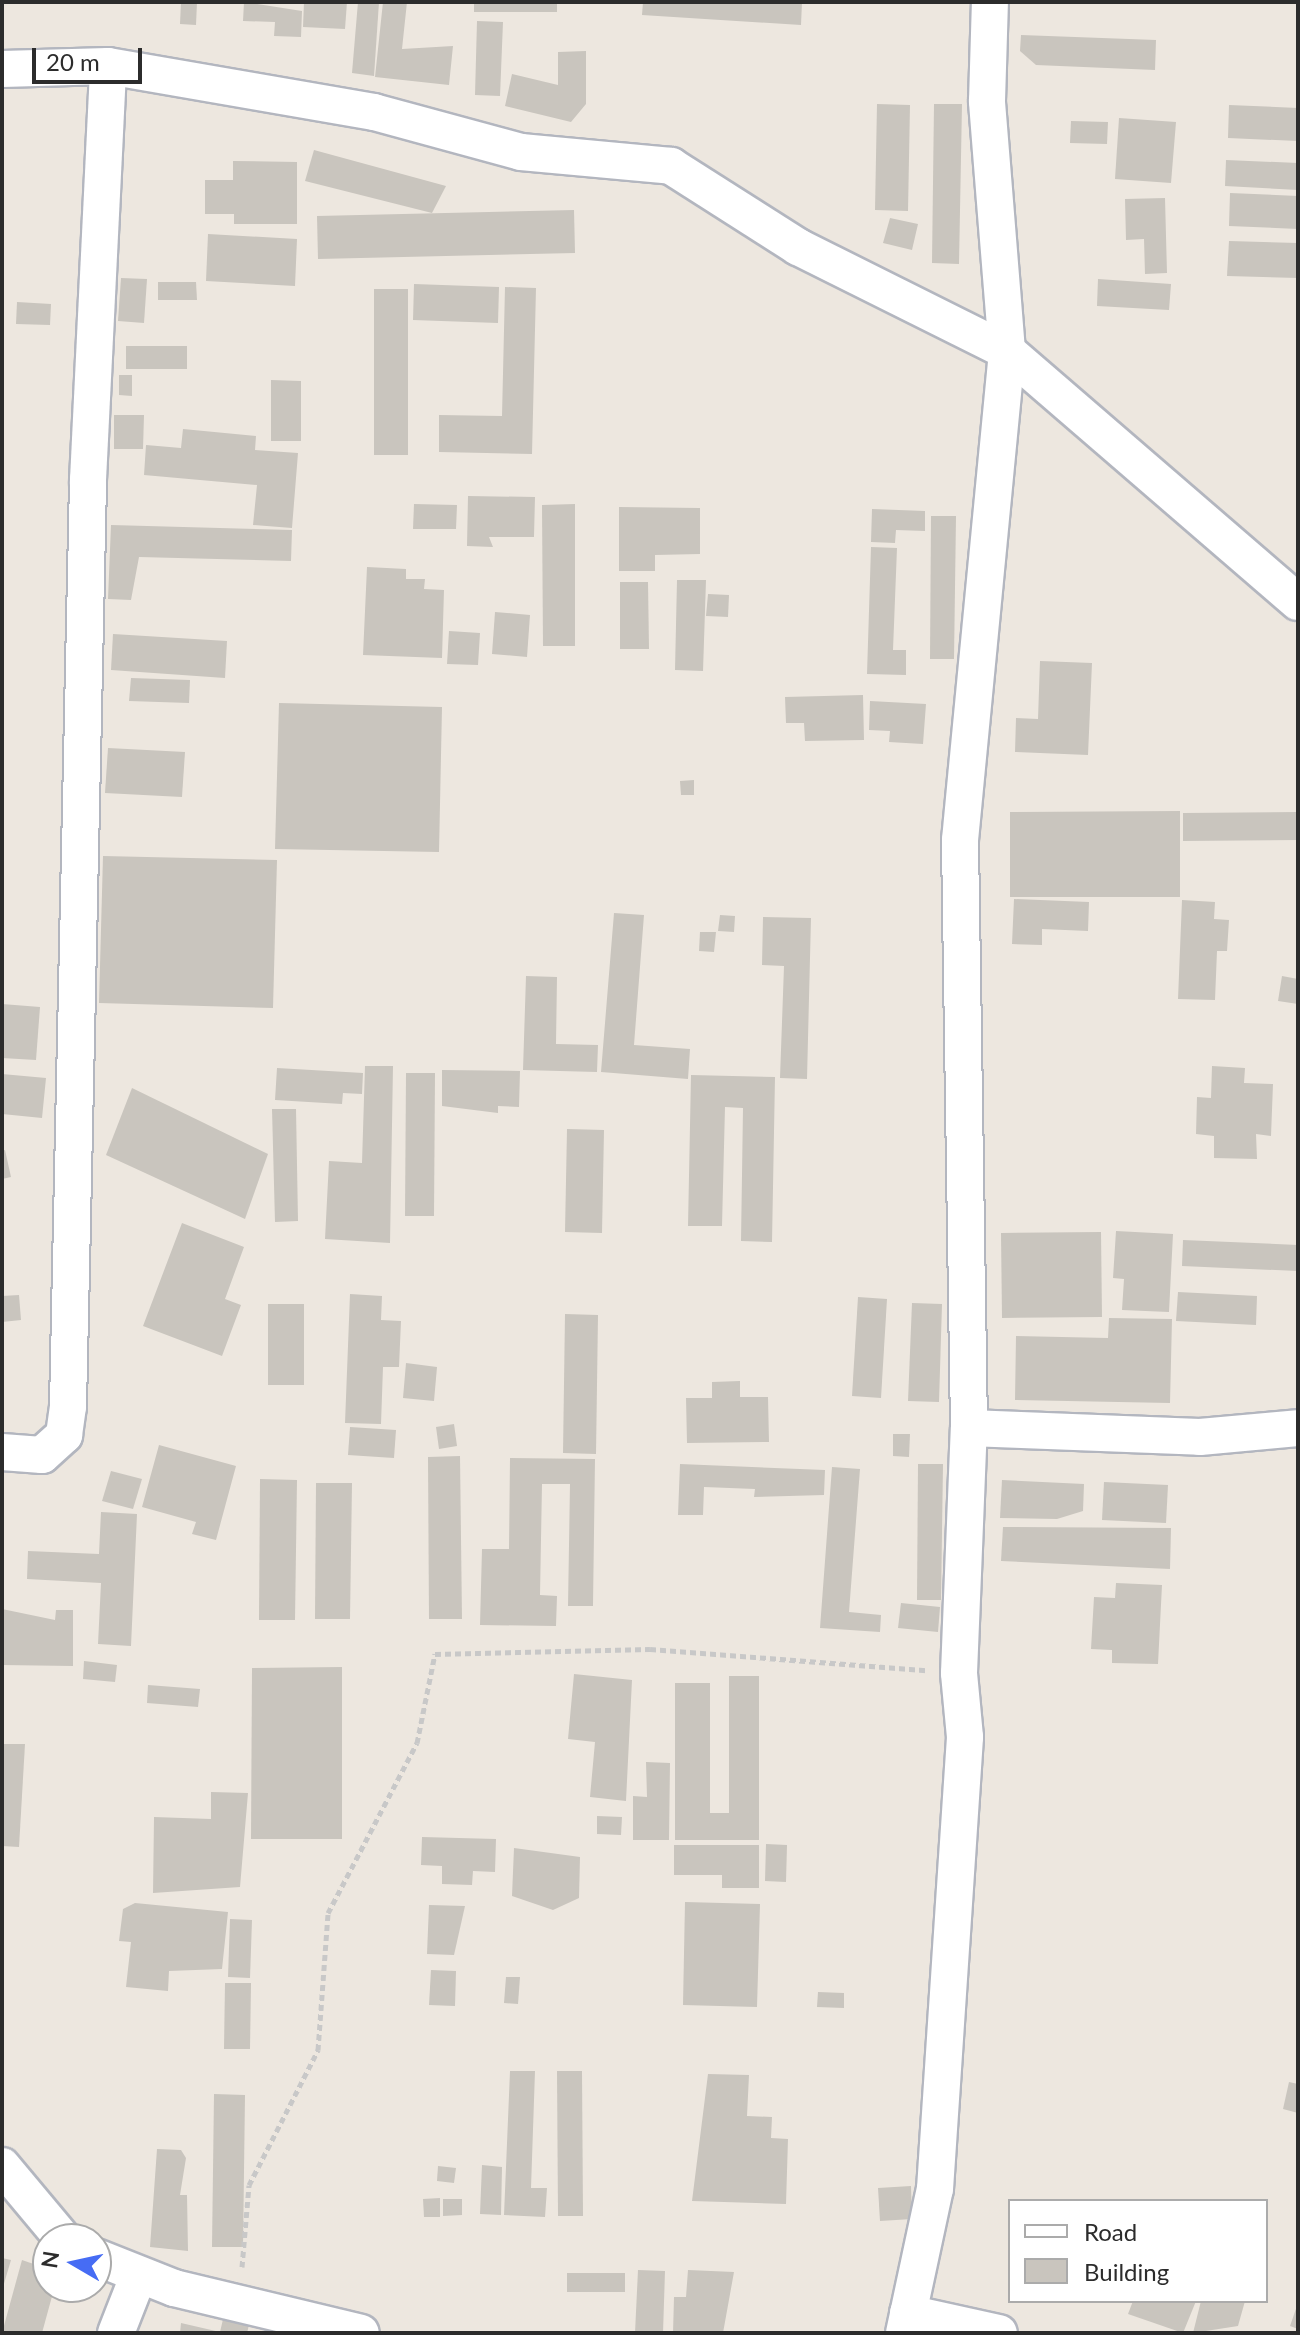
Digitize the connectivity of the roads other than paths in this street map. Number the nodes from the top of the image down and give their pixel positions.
1 (990, 2) edge
2 (108, 66) junction
3 (2, 69) edge
4 (1007, 351) junction
5 (1298, 602) edge
6 (969, 1428) junction
7 (1298, 1428) edge
8 (2, 1452) edge
9 (2, 2166) edge
10 (50, 2223) edge
11 (112, 2265) edge
12 (138, 2277) junction
13 (906, 2323) edge
14 (116, 2333) edge
15 (361, 2333) edge
16 (999, 2333) edge

1 - 4 street
2 - 3 street
2 - 4 street
2 - 8 street
4 - 5 street
4 - 6 street
6 - 7 street
6 - 13 street
9 - 10 street
11 - 12 street
12 - 14 street
12 - 15 street
13 - 16 street

